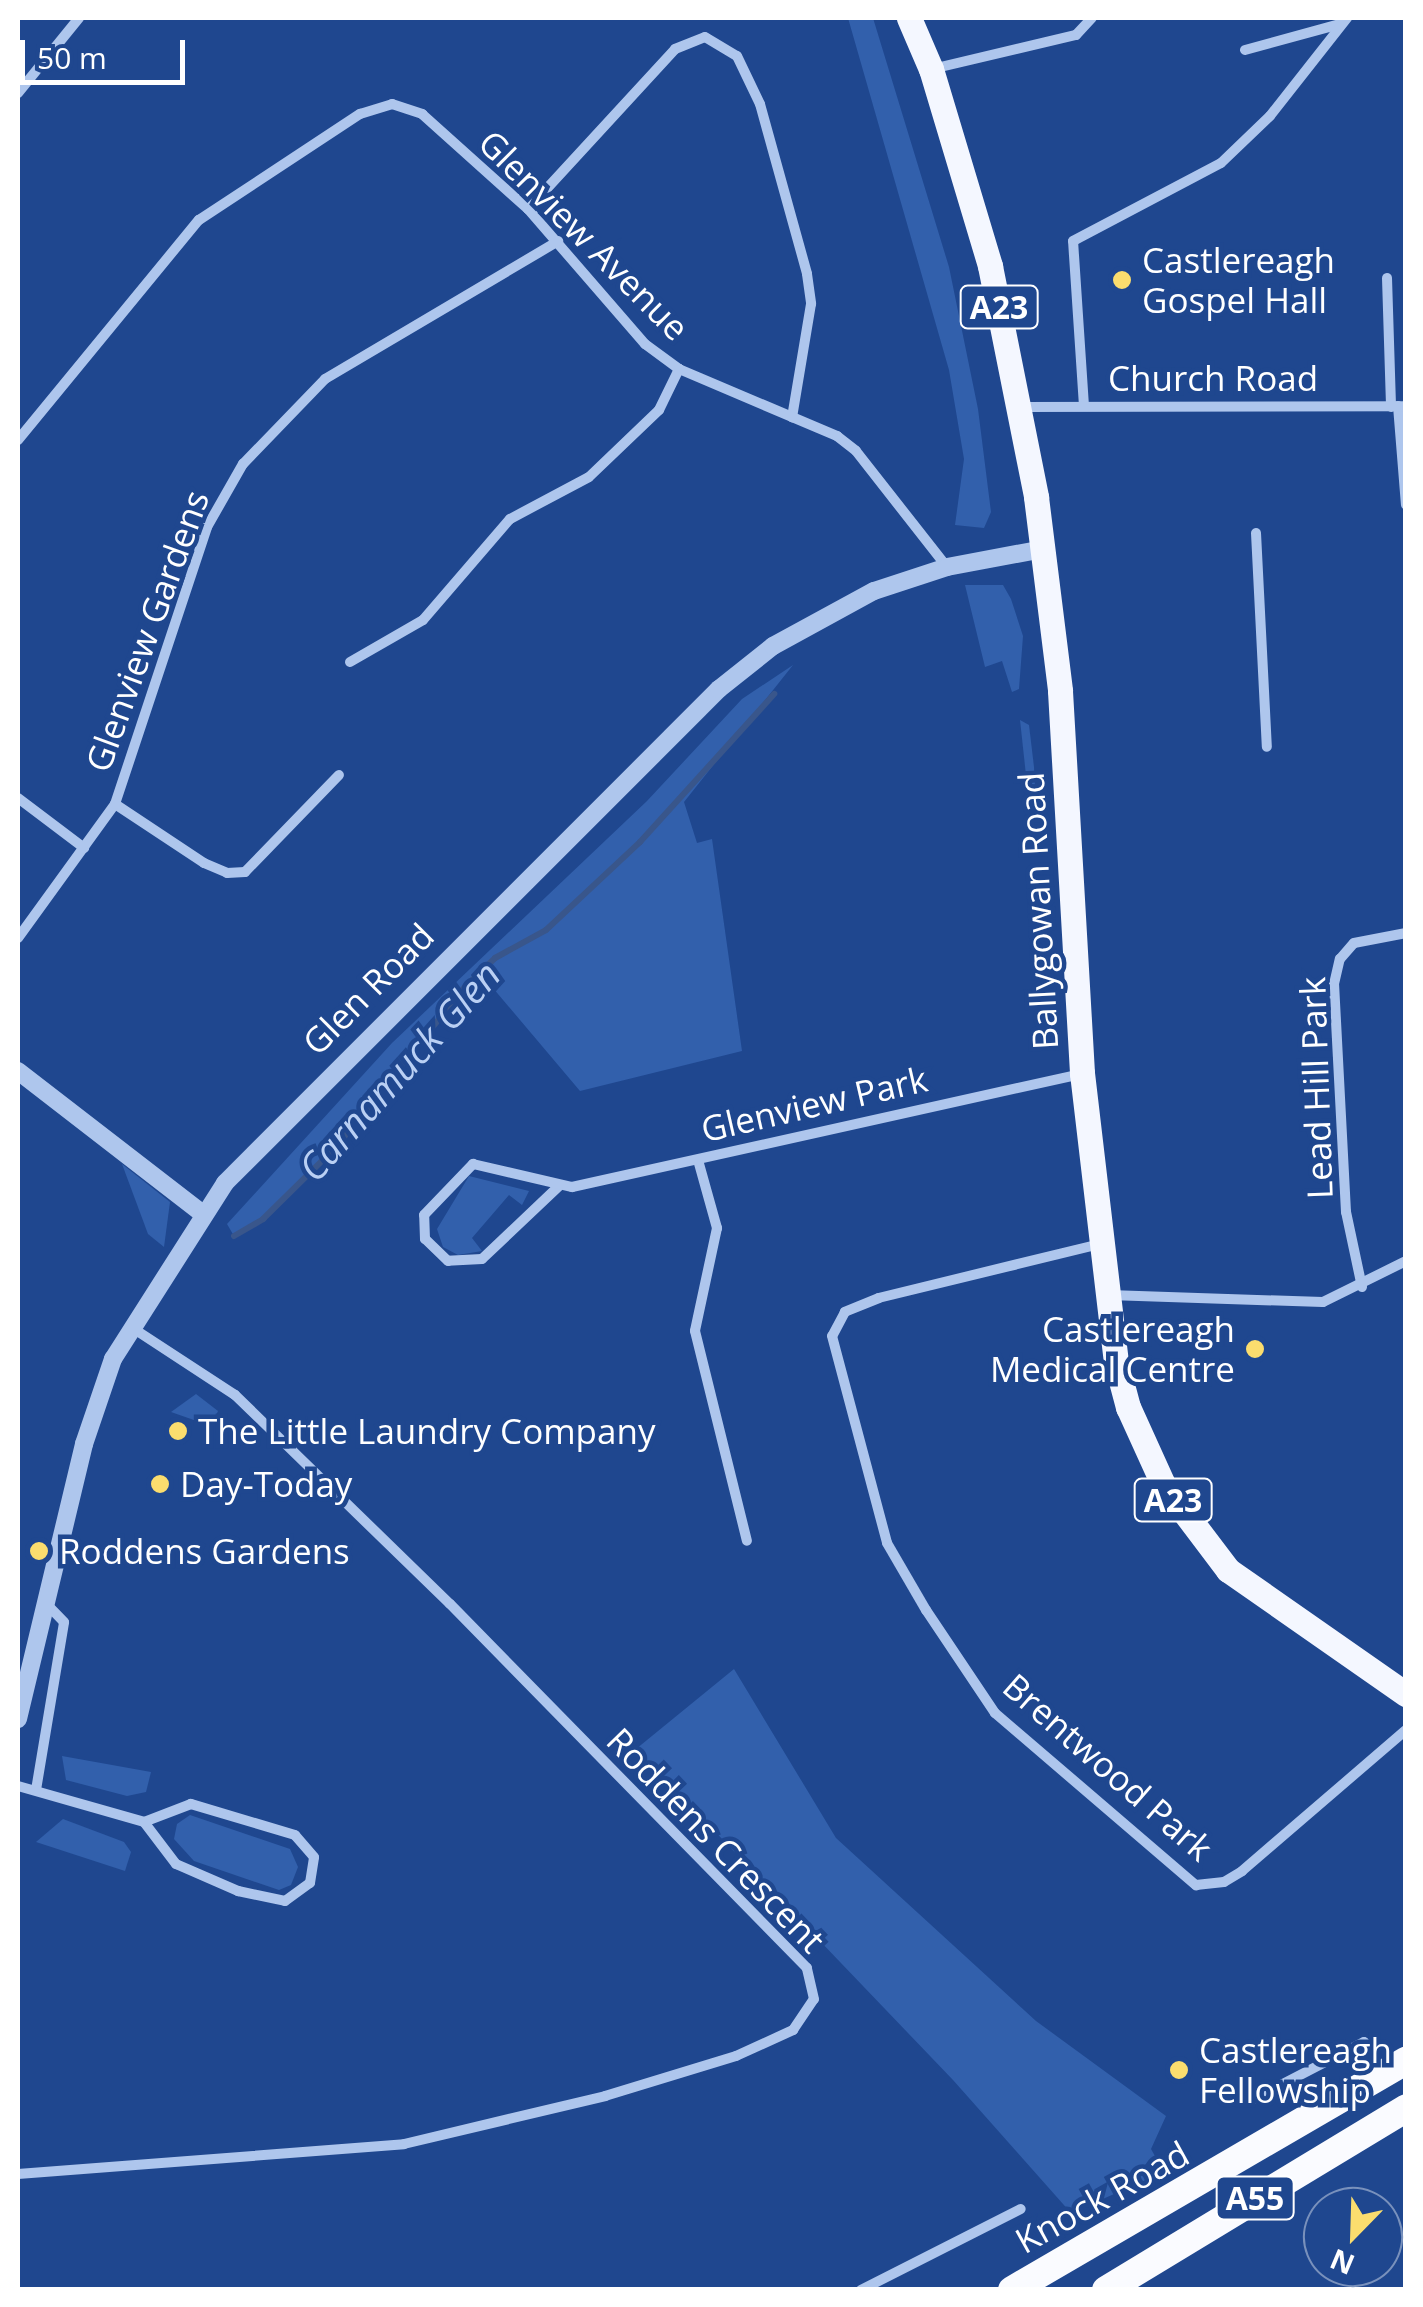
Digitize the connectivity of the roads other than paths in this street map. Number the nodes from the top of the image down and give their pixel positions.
1 (79, 18) edge
2 (909, 18) edge
3 (1092, 18) edge
4 (1344, 21) edge
5 (1246, 50) dead end
6 (931, 69) junction
7 (18, 93) edge
8 (528, 209) junction
9 (558, 242) junction
10 (1387, 278) dead end
11 (679, 369) junction
12 (1084, 406) junction
13 (1398, 406) edge
14 (1021, 407) junction
15 (792, 417) junction
16 (18, 440) edge
17 (1406, 505) edge
18 (1256, 532) dead end
19 (1044, 549) junction
20 (946, 566) junction
21 (350, 662) dead end
22 (1267, 748) dead end
23 (339, 775) dead end
24 (18, 798) edge
25 (114, 804) junction
26 (84, 848) junction
27 (1406, 933) edge
28 (18, 938) edge
29 (18, 1070) edge
30 (1082, 1074) junction
31 (698, 1160) junction
32 (559, 1186) junction
33 (202, 1213) junction
34 (1102, 1244) junction
35 (1406, 1260) edge
36 (1362, 1286) junction
37 (1108, 1296) junction
38 (130, 1326) junction
39 (747, 1541) dead end
40 (44, 1602) junction
41 (1406, 1694) edge
42 (18, 1719) edge
43 (1406, 1730) edge
44 (18, 1786) edge
45 (36, 1790) junction
46 (144, 1822) junction
47 (1394, 2069) edge
48 (1254, 2099) dead end
49 (1406, 2108) edge
50 (18, 2174) edge
51 (1022, 2209) dead end
52 (1022, 2284) edge
53 (1112, 2286) edge
54 (861, 2290) edge

1 - 7 street
2 - 6 main road, Ballygowan Road / A23
3 - 6 street
4 - 5 street
4 - 12 street
6 - 14 main road, Ballygowan Road / A23
8 - 9 street, Glenview Avenue
8 - 15 street
8 - 16 street, Glenview Avenue
9 - 11 street, Glenview Avenue
9 - 25 street, Glenview Gardens
10 - 13 street
11 - 15 street, Glenview Avenue
11 - 21 street
12 - 13 street, Church Road
12 - 14 street, Church Road
13 - 17 street
14 - 19 main road, Ballygowan Road / A23
15 - 20 street, Glenview Avenue
18 - 22 street
19 - 20 street, Glen Road
19 - 30 main road, Ballygowan Road / A23
20 - 33 street, Glen Road
23 - 25 street
24 - 26 street
25 - 26 street, Glenview Gardens
26 - 28 street, Glenview Gardens
27 - 36 street, Lead Hill Park
29 - 33 street
30 - 31 street, Glenview Park
30 - 34 main road, Ballygowan Road / A23
31 - 32 street, Glenview Park
31 - 39 street
32 - 32 street, Glenview Park
33 - 38 street, Glen Road
34 - 37 main road, Ballygowan Road / A23
34 - 43 street, Brentwood Park
35 - 36 street
36 - 37 street
37 - 41 main road, Ballygowan Road / A23
38 - 40 street, Glen Road
38 - 50 street, Roddens Crescent
40 - 42 street, Glen Road
40 - 45 street
44 - 45 street
45 - 46 street
46 - 46 street
47 - 48 street, Knock Road
47 - 52 highway, Knock Road / A55
49 - 53 highway, A55
51 - 54 street
52 - 53 highway

